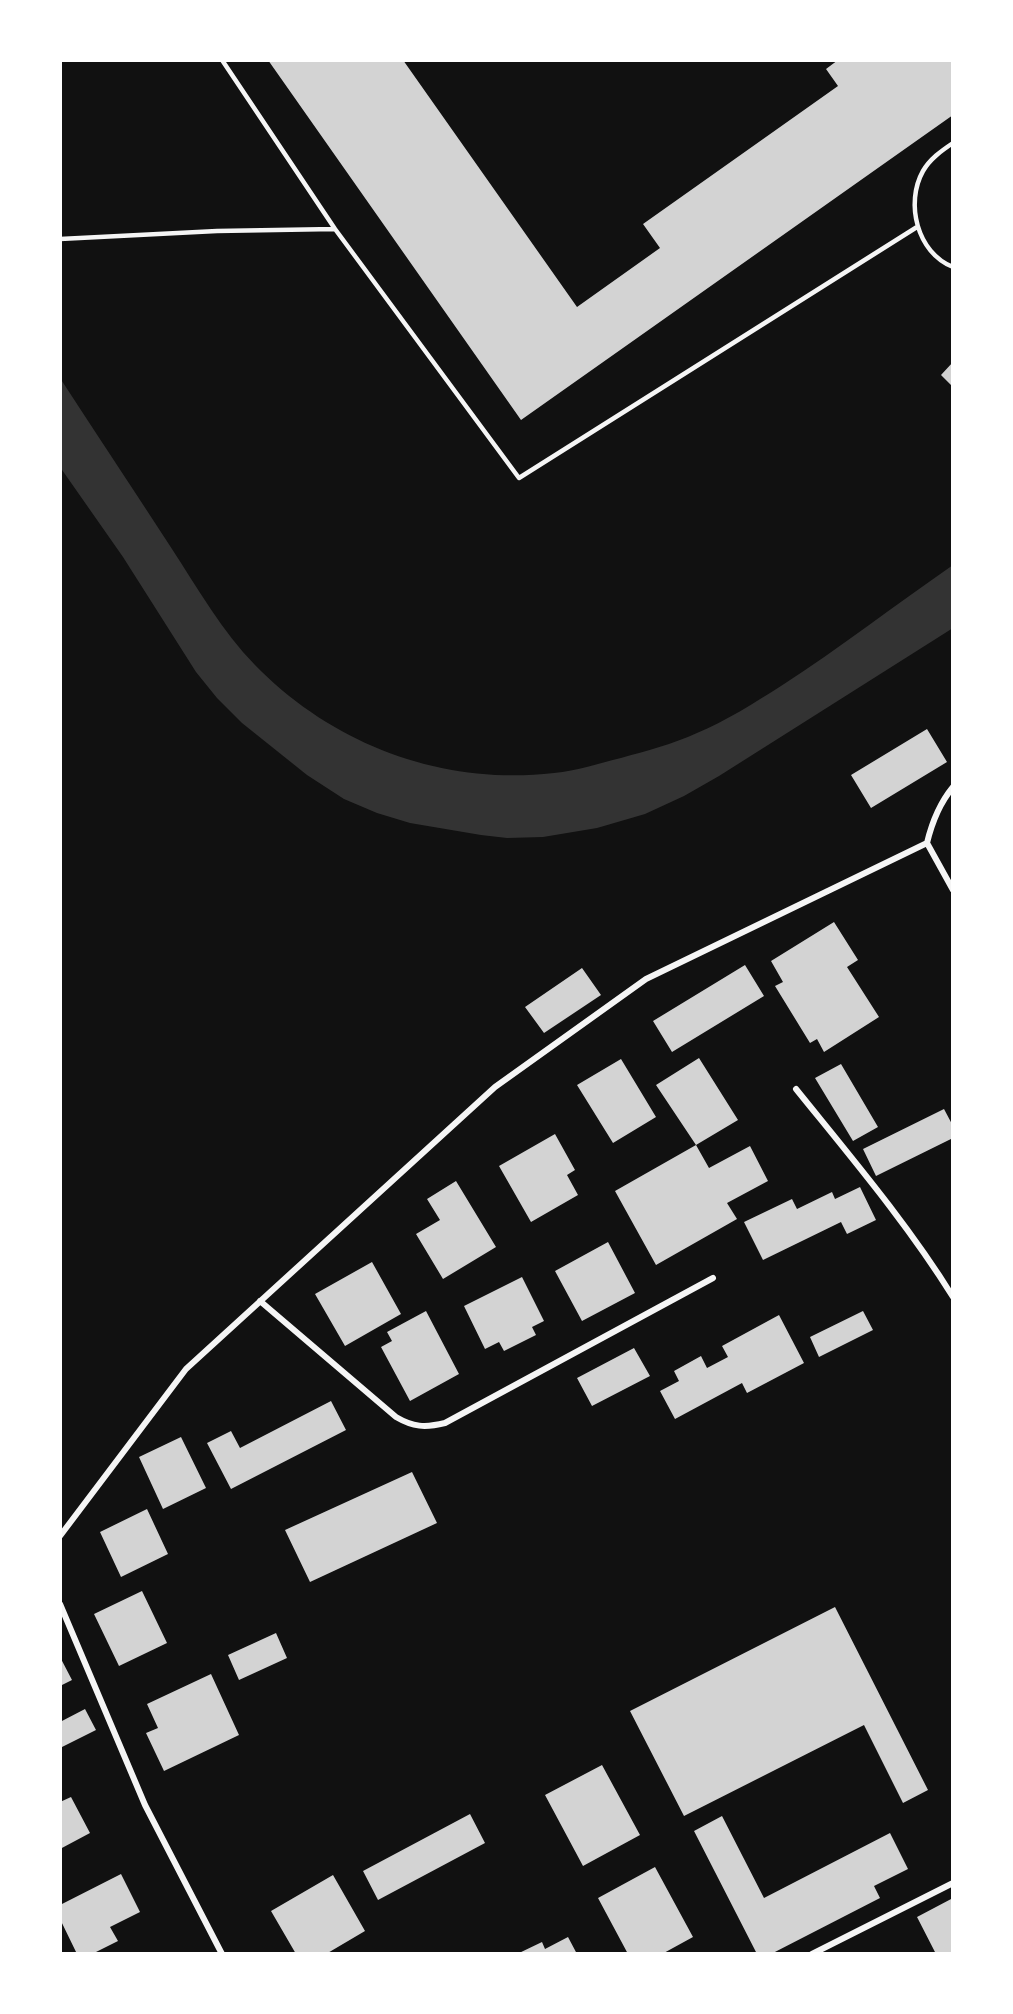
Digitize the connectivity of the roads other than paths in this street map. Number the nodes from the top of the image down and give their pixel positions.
1 (222, 60) edge
2 (953, 143) edge
3 (917, 227) junction
4 (335, 229) junction
5 (60, 239) edge
6 (953, 267) edge
7 (953, 787) edge
8 (927, 843) junction
9 (953, 890) edge
10 (796, 1089) dead end
11 (713, 1278) dead end
12 (953, 1297) edge
13 (260, 1301) junction
14 (60, 1536) edge
15 (60, 1604) edge
16 (953, 1883) edge
17 (222, 1954) edge
18 (812, 1954) edge

1 - 4 lane
2 - 3 lane
3 - 4 lane
3 - 6 lane
4 - 5 lane
7 - 8 street
8 - 9 street
8 - 13 street
10 - 12 street
11 - 13 street
13 - 14 street
15 - 17 street
16 - 18 street

